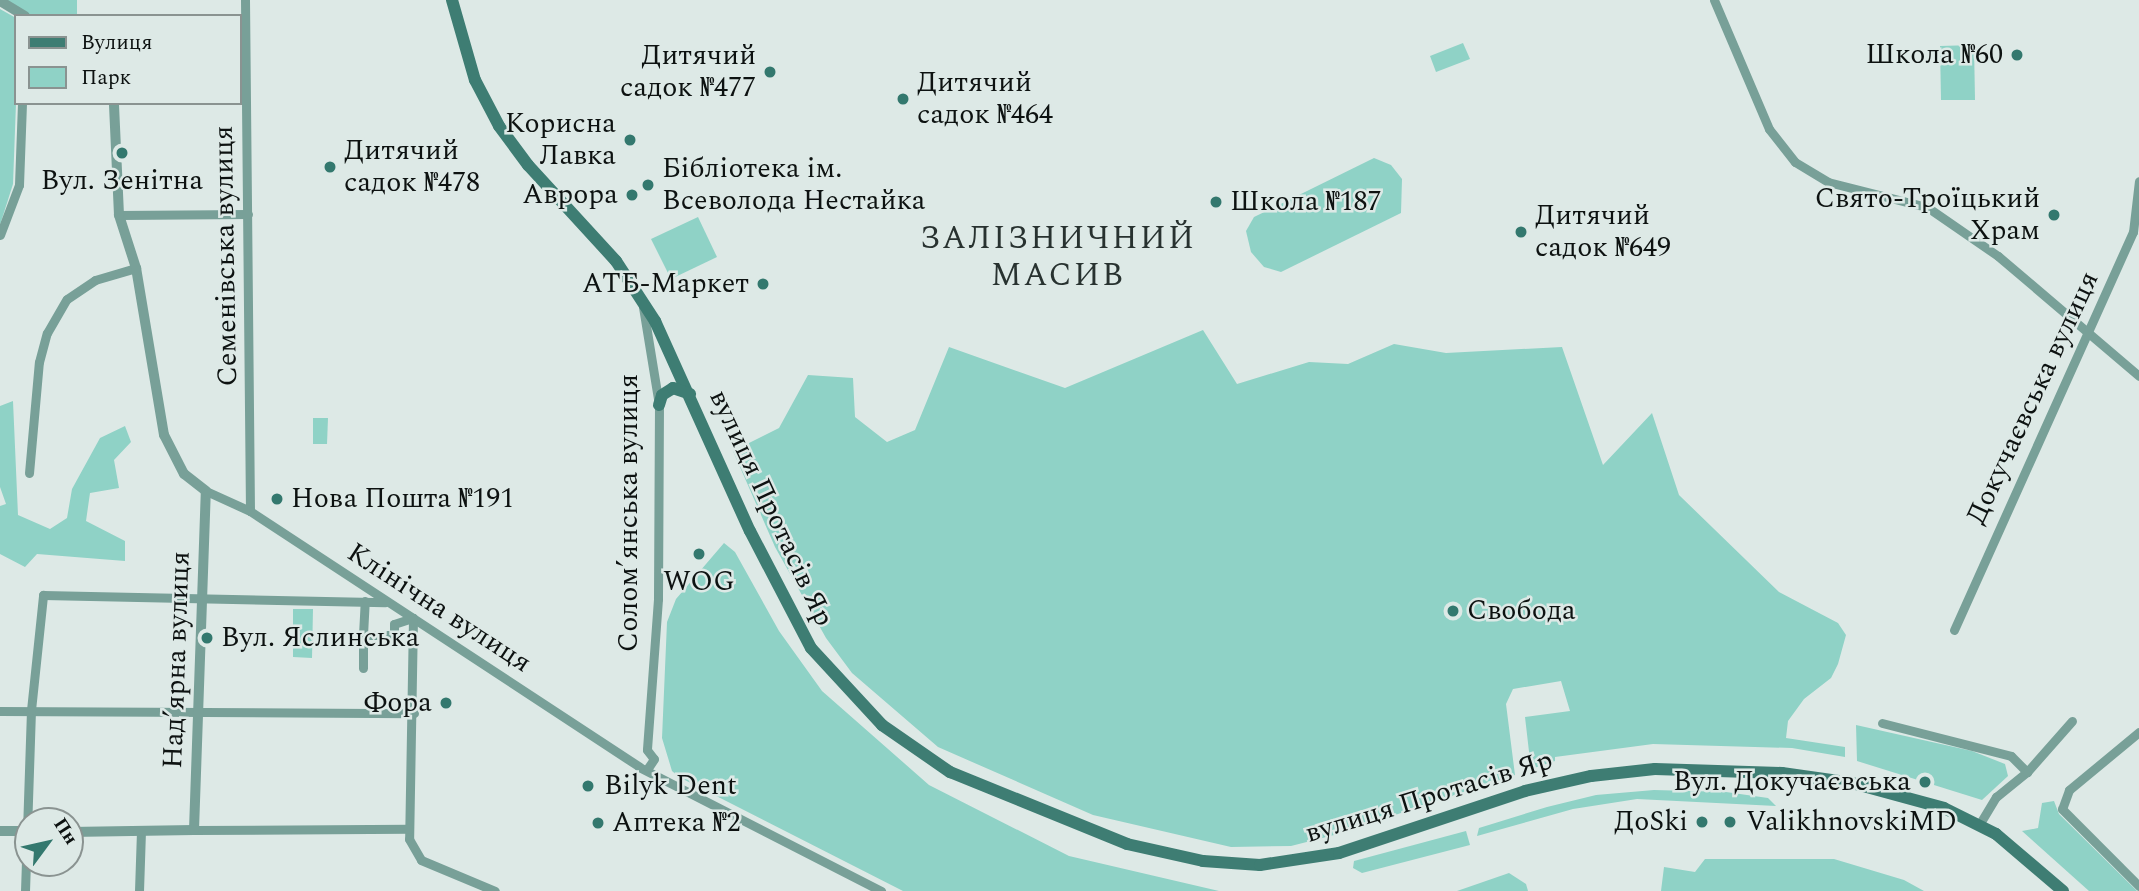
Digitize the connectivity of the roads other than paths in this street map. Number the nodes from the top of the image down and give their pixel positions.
1 (245, 0) edge
2 (452, 0) edge
3 (1714, 0) edge
4 (0, 1) edge
5 (21, 14) edge
6 (22, 105) edge
7 (114, 105) edge
8 (2139, 181) edge
9 (248, 214) junction
10 (119, 215) junction
11 (0, 235) edge
12 (136, 268) junction
13 (641, 298) junction
14 (2088, 333) junction
15 (2139, 376) edge
16 (690, 394) junction
17 (659, 405) junction
18 (29, 473) dead end
19 (205, 491) junction
20 (250, 511) junction
21 (202, 596) junction
22 (365, 601) junction
23 (387, 602) junction
24 (413, 618) junction
25 (1954, 630) dead end
26 (363, 635) junction
27 (363, 668) dead end
28 (198, 709) junction
29 (31, 710) junction
30 (0, 711) edge
31 (415, 713) junction
32 (2072, 721) dead end
33 (1882, 723) dead end
34 (2139, 732) edge
35 (648, 750) junction
36 (636, 761) junction
37 (648, 768) junction
38 (2027, 772) junction
39 (28, 807) edge
40 (1979, 825) junction
41 (194, 830) junction
42 (409, 830) junction
43 (84, 832) edge
44 (141, 832) junction
45 (2139, 886) edge
46 (139, 891) edge
47 (495, 891) edge
48 (881, 891) edge
49 (2063, 891) edge

1 - 9 street, Семенівська вулиця
2 - 13 main road, Соломʼянська вулиця
3 - 14 street
4 - 5 street
6 - 11 street
7 - 10 street, Клінічна вулиця
8 - 14 street, Докучаєвська вулиця
9 - 10 street
9 - 20 street, Семенівська вулиця
10 - 12 street, Клінічна вулиця
12 - 18 street
12 - 19 street, Клінічна вулиця
13 - 16 main road, вулиця Протасів Яр
13 - 17 street, Соломʼянська вулиця
14 - 15 street
14 - 25 street, Докучаєвська вулиця
16 - 17 main road
16 - 40 main road, вулиця Протасів Яр
17 - 35 street, Соломʼянська вулиця
19 - 20 street, Клінічна вулиця
19 - 21 street, Надʼярна вулиця
20 - 23 street, Клінічна вулиця
21 - 22 street
21 - 28 street, Надʼярна вулиця
21 - 29 street
22 - 23 street
22 - 26 street
23 - 24 street, Клінічна вулиця
24 - 26 street
24 - 31 street
24 - 36 street, Клінічна вулиця
26 - 27 street
28 - 29 street
28 - 31 street
28 - 41 street, Надʼярна вулиця
29 - 30 street
29 - 39 street
31 - 42 street
32 - 38 street
33 - 38 street
34 - 45 street
35 - 36 street
35 - 37 street, Соломʼянська вулиця
36 - 37 street, Клінічна вулиця
37 - 48 street, Клінічна вулиця
38 - 40 street
40 - 49 main road, вулиця Протасів Яр
41 - 42 street
41 - 44 street
42 - 47 street
43 - 44 street
44 - 46 street

